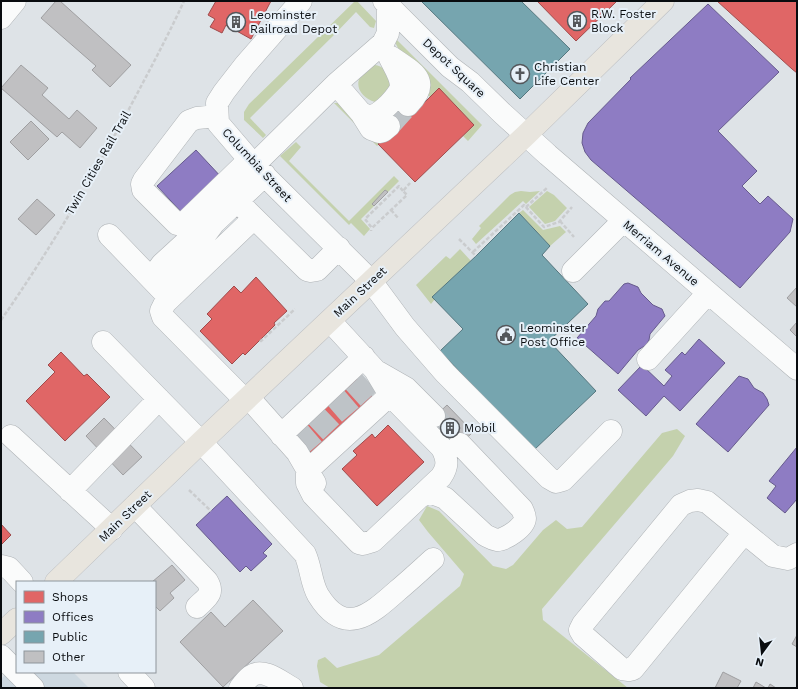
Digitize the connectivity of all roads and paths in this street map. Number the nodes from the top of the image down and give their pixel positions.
1 (15, 1) edge
2 (184, 1) edge
3 (302, 1) edge
4 (663, 1) edge
5 (386, 3) edge
6 (1, 18) edge
7 (384, 51) junction
8 (336, 84) junction
9 (408, 105) tunnel mouth
10 (362, 112) junction
11 (217, 116) junction
12 (389, 126) tunnel mouth
13 (526, 135) junction
14 (256, 166) junction
15 (410, 183) dead end
16 (548, 187) dead end
17 (403, 191) junction
18 (237, 200) junction
19 (572, 206) dead end
20 (526, 207) junction
21 (391, 210) junction
22 (254, 218) junction
23 (399, 219) dead end
24 (623, 220) junction
25 (560, 221) junction
26 (568, 230) dead end
27 (109, 235) dead end
28 (459, 239) dead end
29 (339, 248) junction
30 (473, 252) junction
31 (476, 256) dead end
32 (573, 271) dead end
33 (154, 281) junction
34 (371, 281) junction
35 (708, 293) junction
36 (170, 298) junction
37 (295, 309) dead end
38 (1, 320) edge
39 (330, 320) junction
40 (260, 340) dead end
41 (103, 342) dead end
42 (648, 359) dead end
43 (369, 364) junction
44 (797, 370) edge
45 (247, 398) junction
46 (159, 399) junction
47 (380, 402) junction
48 (434, 416) tunnel mouth
49 (291, 431) junction
50 (611, 431) dead end
51 (11, 436) dead end
52 (201, 442) junction
53 (460, 444) tunnel mouth
54 (316, 461) junction
55 (70, 490) junction
56 (189, 490) dead end
57 (420, 497) junction
58 (135, 506) junction
59 (211, 511) dead end
60 (112, 529) junction
61 (744, 533) junction
62 (797, 554) edge
63 (433, 559) dead end
64 (1, 566) edge
65 (21, 581) edge
66 (57, 581) edge
67 (197, 607) dead end
68 (16, 620) edge
69 (1, 634) edge
70 (1, 656) edge
71 (130, 673) edge
72 (20, 679) edge
73 (144, 688) edge
74 (240, 688) edge
75 (292, 688) edge

1 - 6 street
2 - 38 path, Twin Cities Rail Trail
3 - 11 street, Columbia Street
4 - 13 main road, Main Street
5 - 7 street
5 - 13 street, Depot Square
7 - 8 street
7 - 9 street
7 - 10 street
8 - 10 street
8 - 14 street
10 - 12 street
11 - 14 street, Columbia Street
11 - 14 street
13 - 24 street, Merriam Avenue
13 - 34 main road, Main Street
14 - 18 street
14 - 29 street, Columbia Street
15 - 17 path
16 - 20 path
17 - 21 path
17 - 21 path
18 - 22 street
18 - 33 street
19 - 25 path
20 - 25 path
20 - 30 path
21 - 23 path
22 - 29 street
22 - 36 street
24 - 32 street
24 - 35 street, Merriam Avenue
25 - 26 path
27 - 33 street
28 - 30 path
29 - 34 street, Columbia Street
30 - 31 path
33 - 36 street
34 - 39 main road, Main Street
34 - 50 street, Columbia Street
35 - 42 street
35 - 44 street, Merriam Avenue
36 - 45 street
37 - 40 path
39 - 43 street
39 - 45 main road, Main Street
41 - 46 street
43 - 47 street
43 - 48 street
43 - 49 street
45 - 49 street
45 - 52 main road, Main Street
46 - 52 street
46 - 55 street
47 - 54 street
47 - 54 street
47 - 57 street
49 - 54 street
51 - 55 street
52 - 58 main road, Main Street
52 - 63 street
53 - 57 street
54 - 57 street
55 - 60 street
56 - 59 path
58 - 60 main road, Main Street
58 - 67 street
60 - 66 main road, Main Street
61 - 61 street
61 - 62 street
64 - 65 street
68 - 69 main road
70 - 72 street
71 - 73 street
74 - 75 street

